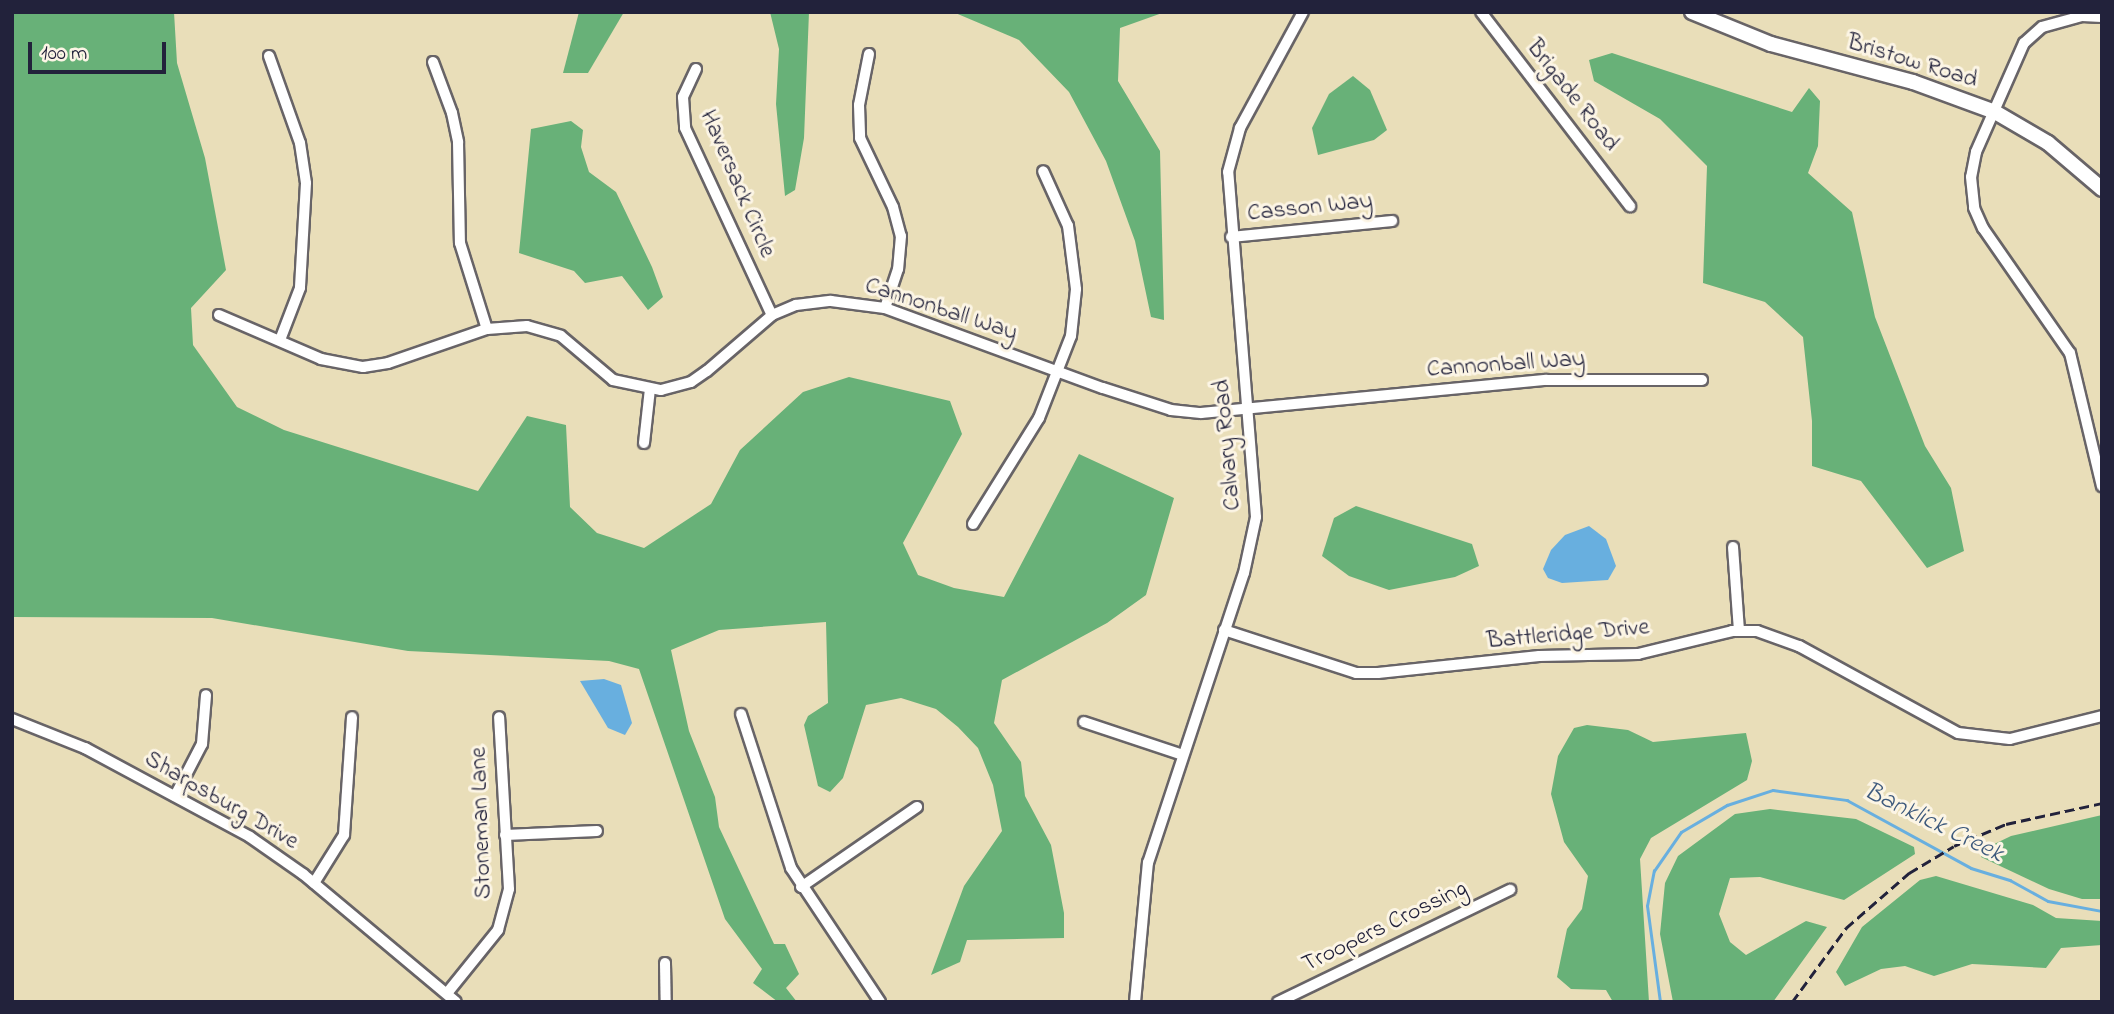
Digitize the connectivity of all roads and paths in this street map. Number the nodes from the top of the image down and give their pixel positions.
1 (1303, 12) edge
2 (1481, 12) edge
3 (1692, 12) edge
4 (2102, 18) edge
5 (869, 54) dead end
6 (269, 56) dead end
7 (433, 62) dead end
8 (696, 69) dead end
9 (1995, 112) junction
10 (1043, 171) dead end
11 (2102, 189) edge
12 (1630, 205) dead end
13 (1392, 222) dead end
14 (1231, 237) junction
15 (885, 308) junction
16 (219, 315) dead end
17 (772, 315) junction
18 (487, 329) junction
19 (280, 340) junction
20 (1058, 372) junction
21 (1702, 380) dead end
22 (650, 389) junction
23 (1247, 409) junction
24 (644, 443) dead end
25 (2102, 486) edge
26 (973, 524) dead end
27 (1733, 547) dead end
28 (1224, 630) junction
29 (1739, 631) junction
30 (206, 695) dead end
31 (741, 714) dead end
32 (2102, 716) edge
33 (352, 717) dead end
34 (499, 717) dead end
35 (12, 719) edge
36 (1084, 722) dead end
37 (1183, 755) junction
38 (175, 796) junction
39 (917, 807) dead end
40 (597, 831) dead end
41 (505, 835) junction
42 (314, 883) junction
43 (802, 887) junction
44 (1510, 890) dead end
45 (665, 963) dead end
46 (448, 992) junction
47 (456, 1002) edge
48 (666, 1002) edge
49 (880, 1002) edge
50 (1135, 1002) edge
51 (1278, 1002) edge

1 - 14 street, Calvary Road
2 - 12 street, Brigade Road
3 - 9 main road, Bristow Road
4 - 9 street
5 - 15 street
6 - 19 street
7 - 18 street
8 - 17 street, Haversack Circle
9 - 11 main road, Bristow Road
9 - 25 street
10 - 20 street
13 - 14 street, Casson Way
14 - 23 street, Calvary Road
15 - 17 street, Cannonball Way
15 - 20 street, Cannonball Way
16 - 19 street, Cannonball Way
17 - 22 street, Cannonball Way
18 - 19 street, Cannonball Way
18 - 22 street, Cannonball Way
20 - 23 street, Cannonball Way
20 - 26 street
21 - 23 street, Cannonball Way
22 - 24 street
23 - 28 street, Calvary Road
27 - 29 street
28 - 29 street, Battleridge Drive
28 - 37 street, Calvary Road
29 - 32 street, Battleridge Drive
30 - 38 street
31 - 43 street
33 - 42 street
34 - 41 street, Stoneman Lane
35 - 38 street, Sharpsburg Drive
36 - 37 street
37 - 50 street, Calvary Road
38 - 42 street, Sharpsburg Drive
39 - 43 street
40 - 41 street
41 - 46 street, Stoneman Lane
42 - 46 street, Sharpsburg Drive
43 - 49 street
44 - 51 street, Troopers Crossing
45 - 48 street
46 - 47 street, Sharpsburg Drive

